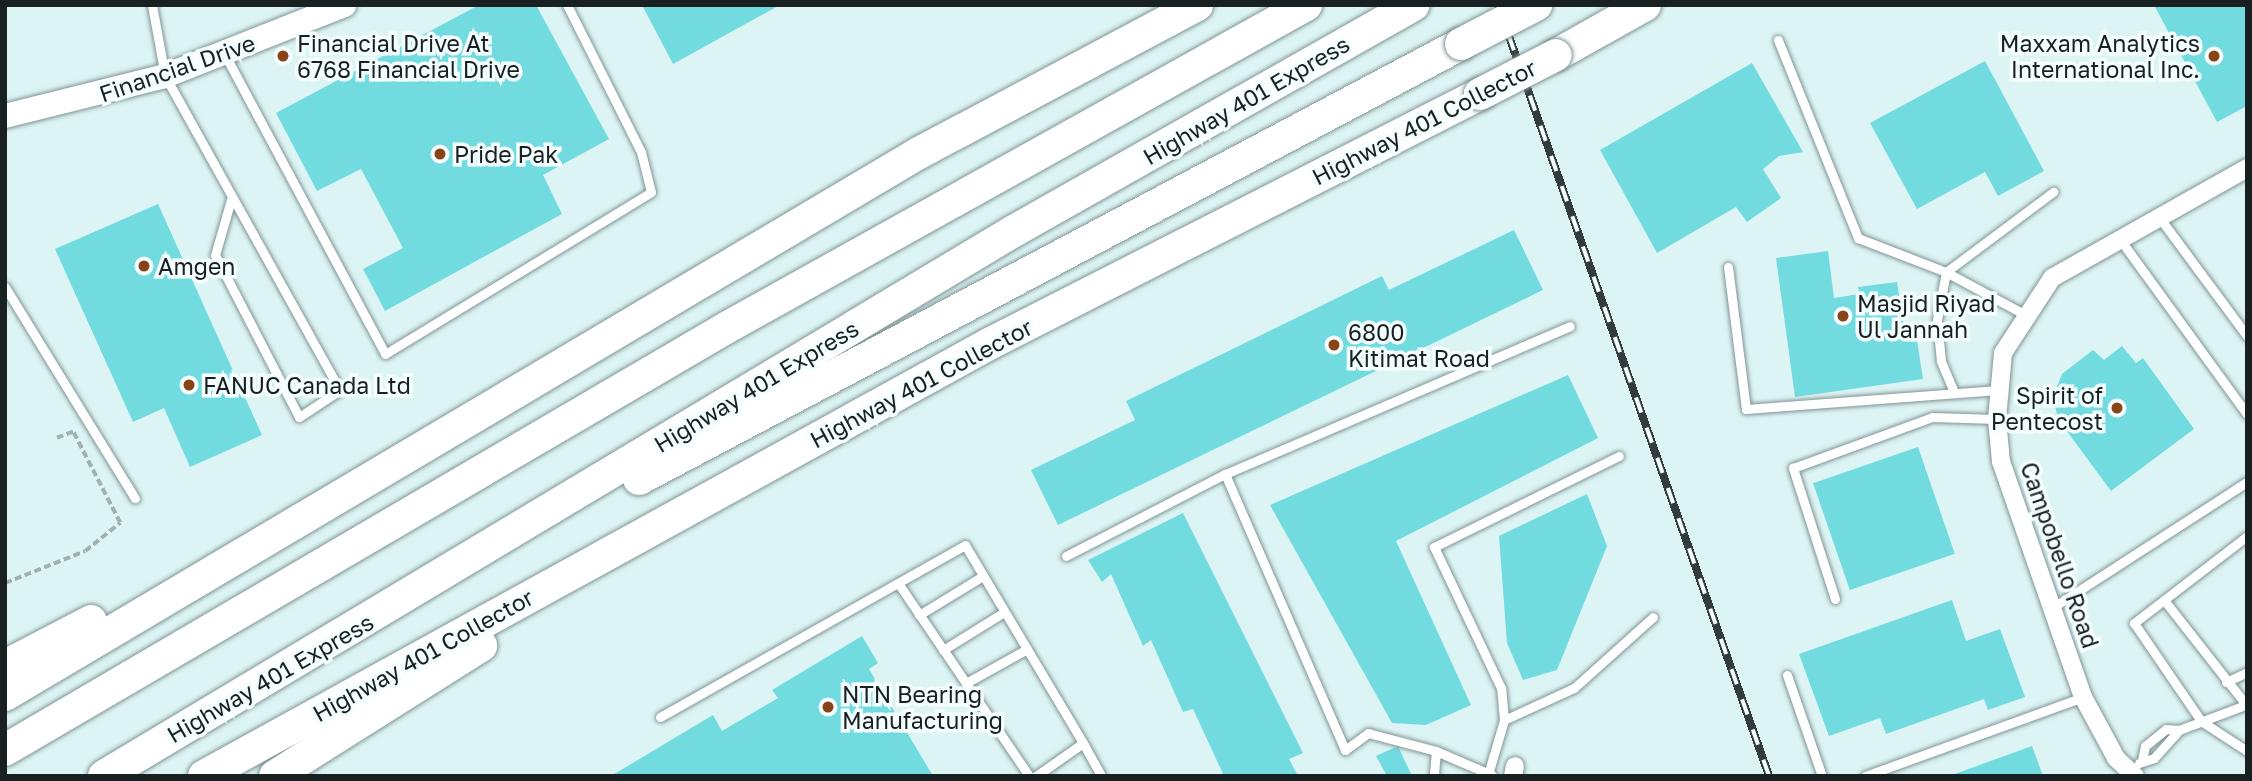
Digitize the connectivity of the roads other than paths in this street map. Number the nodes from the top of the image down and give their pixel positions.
1 (152, 5) edge
2 (344, 5) edge
3 (567, 5) edge
4 (1197, 5) edge
5 (1306, 5) edge
6 (1414, 5) edge
7 (1536, 5) edge
8 (1645, 5) edge
9 (1778, 40) dead end
10 (225, 55) junction
11 (165, 76) junction
12 (5, 116) edge
13 (2247, 168) edge
14 (2053, 192) dead end
15 (232, 197) junction
16 (2158, 216) junction
17 (2118, 237) junction
18 (1728, 267) dead end
19 (1946, 272) junction
20 (5, 287) edge
21 (2024, 314) junction
22 (1570, 326) dead end
23 (2247, 336) edge
24 (989, 344) junction
25 (1998, 390) junction
26 (1954, 392) junction
27 (2247, 414) edge
28 (1997, 419) junction
29 (1619, 456) dead end
30 (372, 474) junction
31 (1225, 474) junction
32 (2247, 482) edge
33 (135, 498) dead end
34 (2247, 536) edge
35 (1066, 556) dead end
36 (983, 576) junction
37 (898, 583) junction
38 (1835, 599) dead end
39 (2164, 600) junction
40 (2055, 606) junction
41 (1004, 612) junction
42 (919, 615) junction
43 (1653, 617) dead end
44 (344, 635) junction
45 (1027, 649) junction
46 (943, 650) junction
47 (5, 666) edge
48 (2247, 672) edge
49 (1787, 676) dead end
50 (2227, 682) junction
51 (966, 683) junction
52 (5, 695) edge
53 (2083, 697) junction
54 (2246, 706) edge
55 (660, 717) dead end
56 (1504, 720) junction
57 (2201, 722) junction
58 (2179, 730) junction
59 (1083, 743) junction
60 (5, 750) edge
61 (1436, 751) junction
62 (2247, 751) edge
63 (2136, 769) edge
64 (1490, 774) edge
65 (104, 776) edge
66 (204, 776) edge
67 (275, 776) edge
68 (1029, 776) edge
69 (1036, 776) edge
70 (1101, 776) edge
71 (1434, 776) edge
72 (1822, 776) edge
73 (1865, 776) edge

1 - 11 lane
2 - 10 street, Financial Drive
3 - 10 lane
4 - 30 highway
5 - 60 highway
6 - 44 highway, Highway 401 Express
7 - 44 highway, bridge
8 - 24 highway, Highway 401 Collector, bridge
9 - 19 lane
10 - 11 street, Financial Drive
11 - 12 street, Financial Drive
11 - 15 lane
13 - 16 street, Campobello Road
14 - 19 lane
15 - 15 lane
16 - 17 street, Campobello Road
16 - 23 lane
17 - 21 street, Campobello Road
17 - 27 lane
18 - 26 lane
19 - 21 lane
19 - 26 lane
20 - 33 lane
21 - 25 street, Campobello Road
22 - 31 lane
24 - 66 highway, Highway 401 Collector
24 - 67 highway
25 - 26 lane
25 - 28 street, Campobello Road
28 - 38 lane
28 - 40 street, Campobello Road
29 - 56 lane
30 - 47 highway
30 - 52 highway
31 - 35 lane
31 - 61 lane
32 - 40 lane
34 - 39 lane
36 - 37 lane
36 - 41 lane
36 - 42 lane
37 - 42 lane
37 - 55 lane
39 - 50 lane
39 - 57 lane
40 - 53 street, Campobello Road
41 - 45 lane
41 - 46 lane
42 - 46 lane
43 - 56 lane
44 - 65 highway, Highway 401 Express
45 - 51 lane
45 - 59 lane
46 - 51 lane
48 - 50 lane
49 - 72 lane
50 - 54 lane
51 - 68 lane
53 - 63 street, Campobello Road
53 - 73 lane
54 - 57 lane
56 - 64 lane
57 - 58 lane
57 - 62 lane
58 - 63 lane
58 - 63 lane
59 - 69 lane
59 - 70 lane
61 - 64 lane
61 - 71 lane

